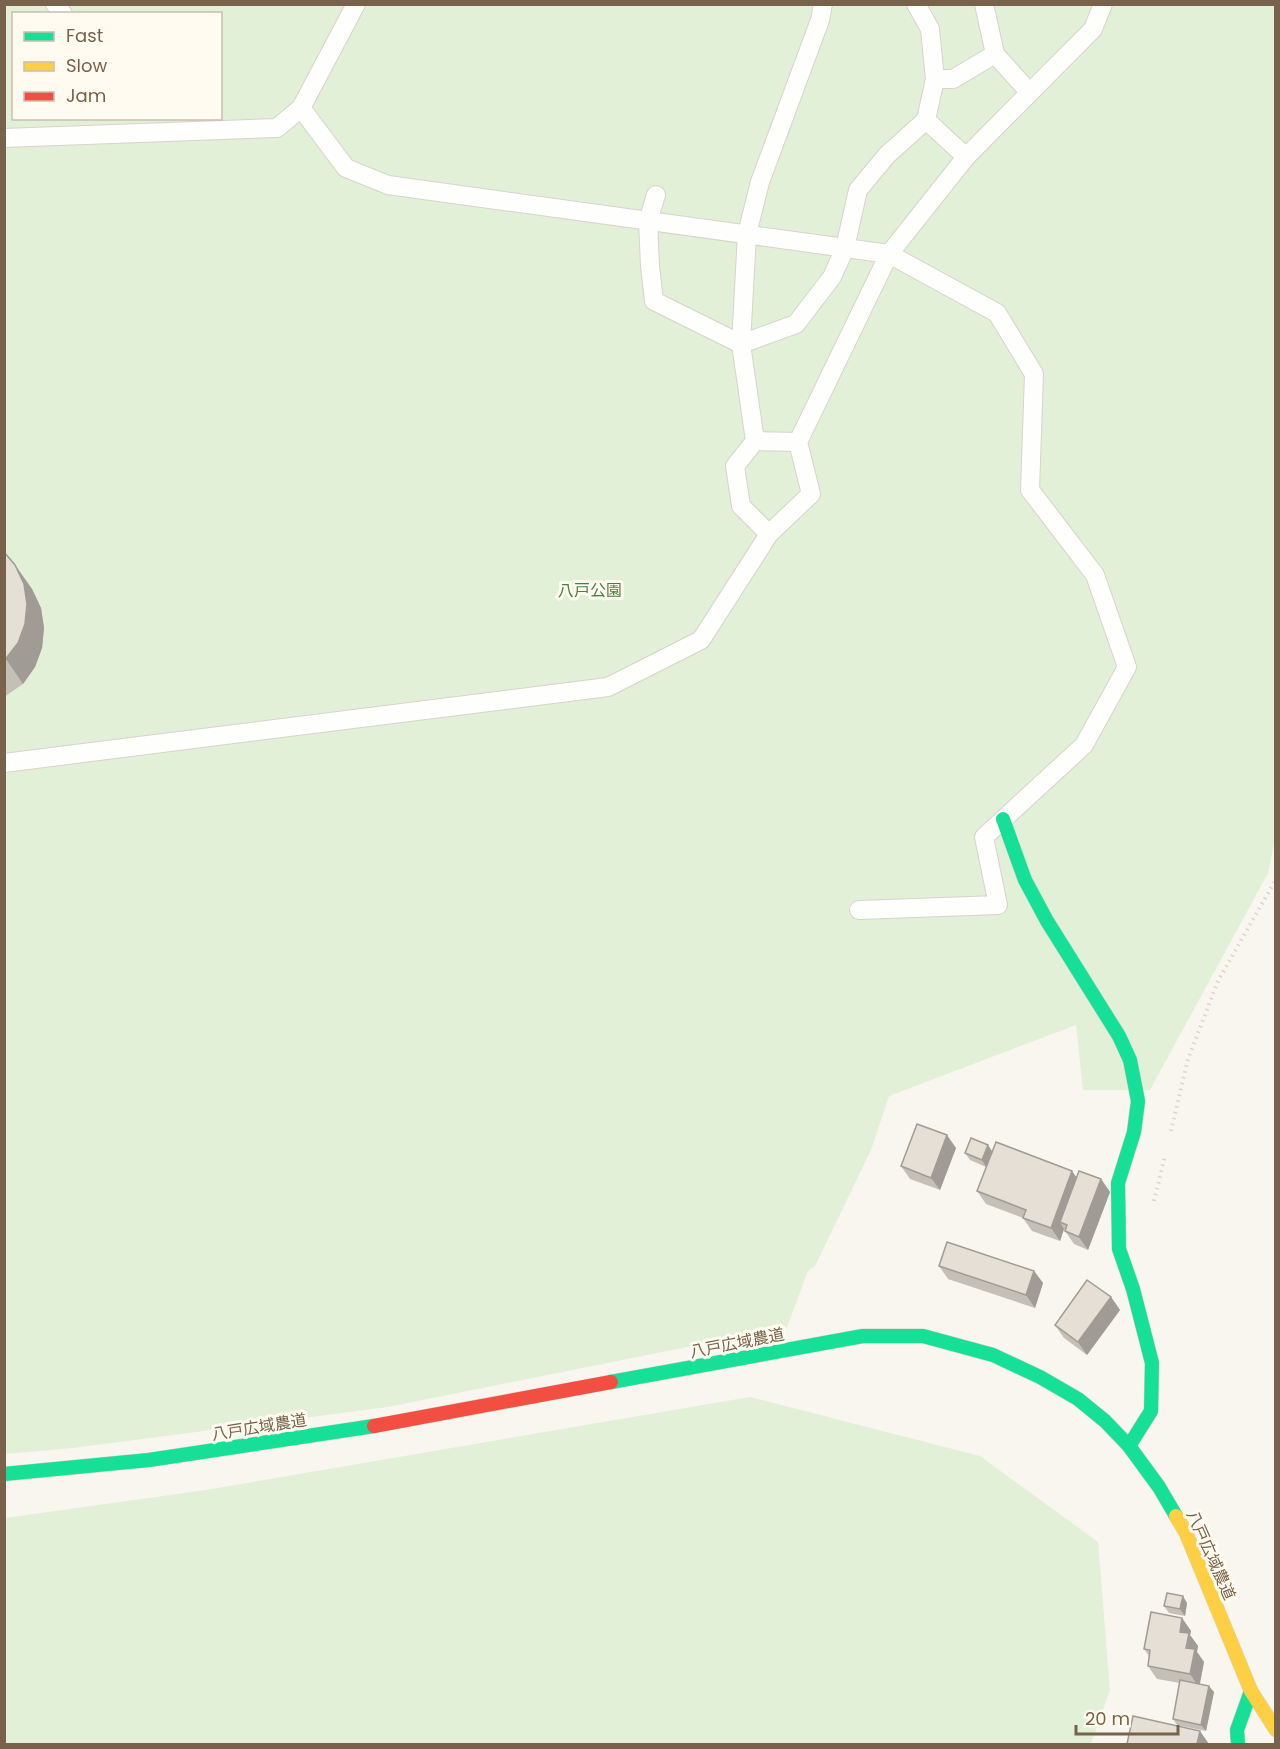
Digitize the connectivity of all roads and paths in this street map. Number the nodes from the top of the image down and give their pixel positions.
1 (356, 4) edge
2 (823, 4) edge
3 (916, 4) edge
4 (984, 4) edge
5 (1103, 4) edge
6 (995, 54) junction
7 (935, 79) junction
8 (1029, 92) junction
9 (301, 108) junction
10 (926, 120) junction
11 (82, 127) edge
12 (4, 138) edge
13 (966, 158) junction
14 (656, 195) dead end
15 (648, 220) junction
16 (747, 234) junction
17 (845, 248) junction
18 (889, 254) junction
19 (741, 344) junction
20 (755, 441) junction
21 (798, 442) junction
22 (769, 534) junction
23 (4, 763) edge
24 (1003, 819) junction
25 (1275, 879) edge
26 (859, 910) dead end
27 (1169, 1138) dead end
28 (1166, 1150) dead end
29 (1153, 1208) dead end
30 (1129, 1446) junction
31 (4, 1474) edge
32 (1251, 1691) junction
33 (1275, 1730) edge
34 (1238, 1744) edge

1 - 9 lane
2 - 16 lane
3 - 7 lane
4 - 6 lane
5 - 8 lane
6 - 7 lane
6 - 8 lane
7 - 10 lane
8 - 13 lane
9 - 11 lane
9 - 15 lane
10 - 13 lane
10 - 17 lane
11 - 12 lane
13 - 18 lane
14 - 15 lane
15 - 16 lane
15 - 19 lane
16 - 17 lane
16 - 19 lane
17 - 18 lane
17 - 19 lane
18 - 21 lane
18 - 24 lane
19 - 20 lane
20 - 21 lane
20 - 22 lane
21 - 22 lane
22 - 23 lane
24 - 26 lane
24 - 30 street
25 - 27 path
28 - 29 path
30 - 31 street, 八戸広域農道
30 - 32 street, 八戸広域農道
32 - 33 street, 八戸広域農道
32 - 34 street

